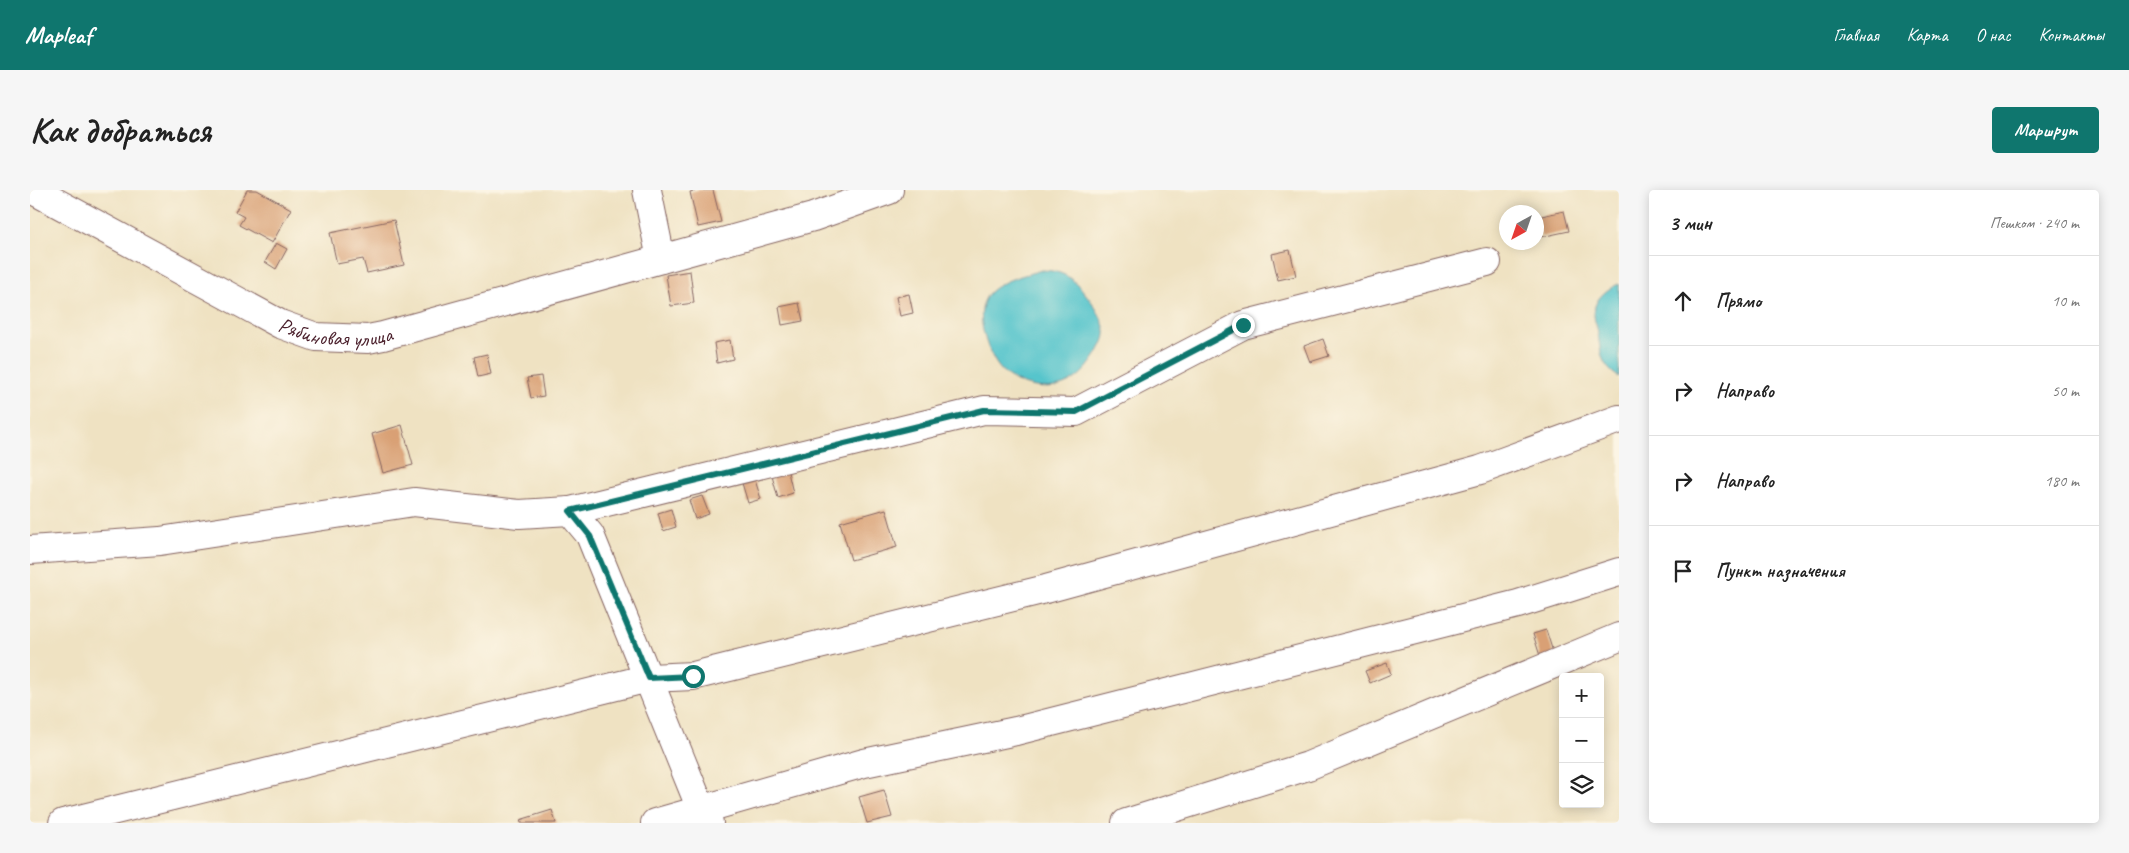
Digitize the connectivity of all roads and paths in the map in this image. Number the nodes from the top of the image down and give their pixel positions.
1 (33, 190) edge
2 (647, 190) edge
3 (889, 190) edge
4 (862, 195) edge
5 (661, 259) junction
6 (1487, 262) dead end
7 (1619, 419) edge
8 (570, 511) junction
9 (30, 550) edge
10 (1619, 572) edge
11 (1619, 637) edge
12 (649, 678) junction
13 (705, 816) edge
14 (63, 823) edge
15 (655, 823) edge
16 (1126, 823) edge

1 - 5 street, Рябиновая улица
2 - 5 street
3 - 4 street, Рябиновая улица
4 - 5 street, Рябиновая улица
6 - 8 street
7 - 12 street
8 - 9 street
8 - 12 street
10 - 13 street
11 - 16 street
12 - 13 street
12 - 14 street
13 - 15 street

